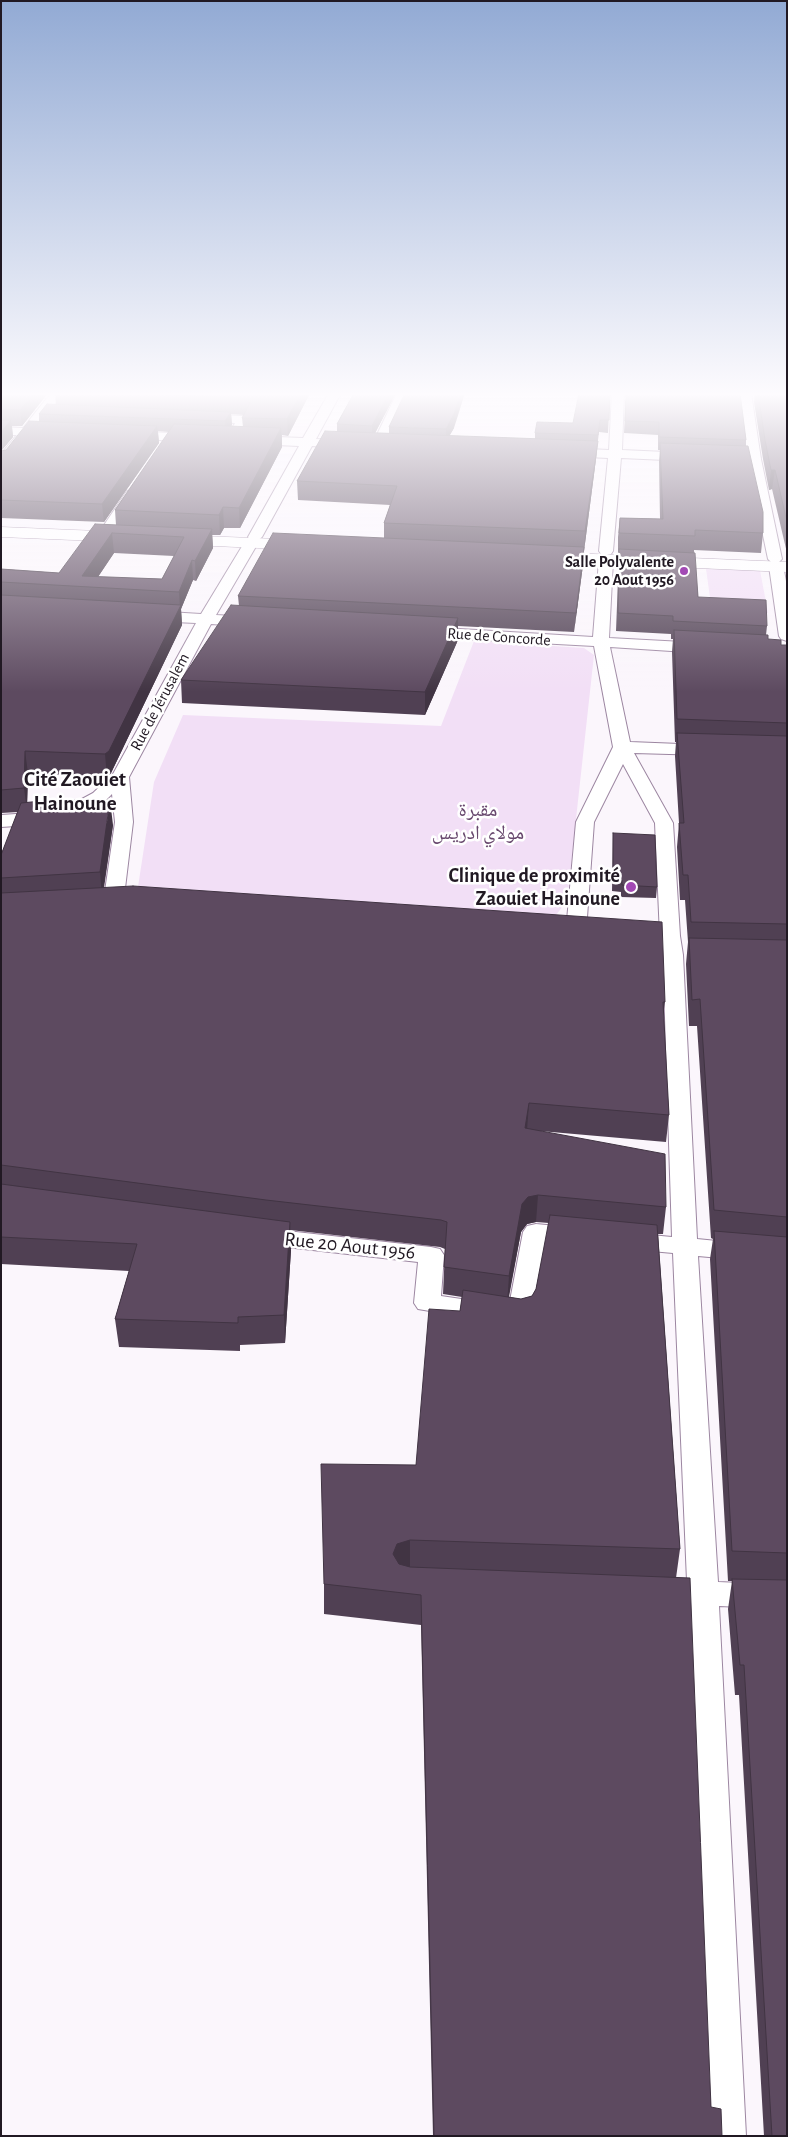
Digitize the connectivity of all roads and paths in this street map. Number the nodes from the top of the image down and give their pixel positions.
1 (133, 493) edge
2 (279, 493) edge
3 (611, 493) edge
4 (760, 493) edge
5 (1, 526) edge
6 (107, 531) junction
7 (1, 532) edge
8 (148, 535) junction
9 (253, 540) junction
10 (322, 543) edge
11 (530, 552) edge
12 (606, 556) junction
13 (781, 563) edge
14 (136, 615) edge
15 (206, 619) junction
16 (265, 622) edge
17 (413, 632) edge
18 (787, 636) edge
19 (600, 643) junction
20 (718, 649) edge
21 (622, 747) junction
22 (719, 750) edge
23 (120, 777) junction
24 (1, 821) edge
25 (135, 903) edge
26 (576, 931) edge
27 (240, 1234) edge
28 (685, 1247) junction
29 (787, 1256) edge
30 (664, 1592) edge
31 (703, 1594) junction
32 (787, 1598) edge
33 (727, 2136) edge

1 - 6 street
2 - 9 street, Rue de Jérusalem
3 - 12 street
4 - 13 street
5 - 6 street
6 - 8 street
7 - 8 street
8 - 9 street
9 - 10 street
9 - 15 street, Rue de Jérusalem
11 - 12 street
12 - 13 street
12 - 19 street
13 - 18 street
14 - 15 street
15 - 16 street
15 - 23 street, Rue de Jérusalem
17 - 19 street, Rue de Concorde
19 - 20 street, Rue de Concorde
19 - 21 street
21 - 22 street
21 - 26 street
21 - 28 street
23 - 24 street, Rue de Jérusalem
23 - 25 street
27 - 28 street, Rue 20 Aout 1956
28 - 29 street, Rue 20 Aout 1956
28 - 31 street
30 - 31 street
31 - 32 street
31 - 33 street

